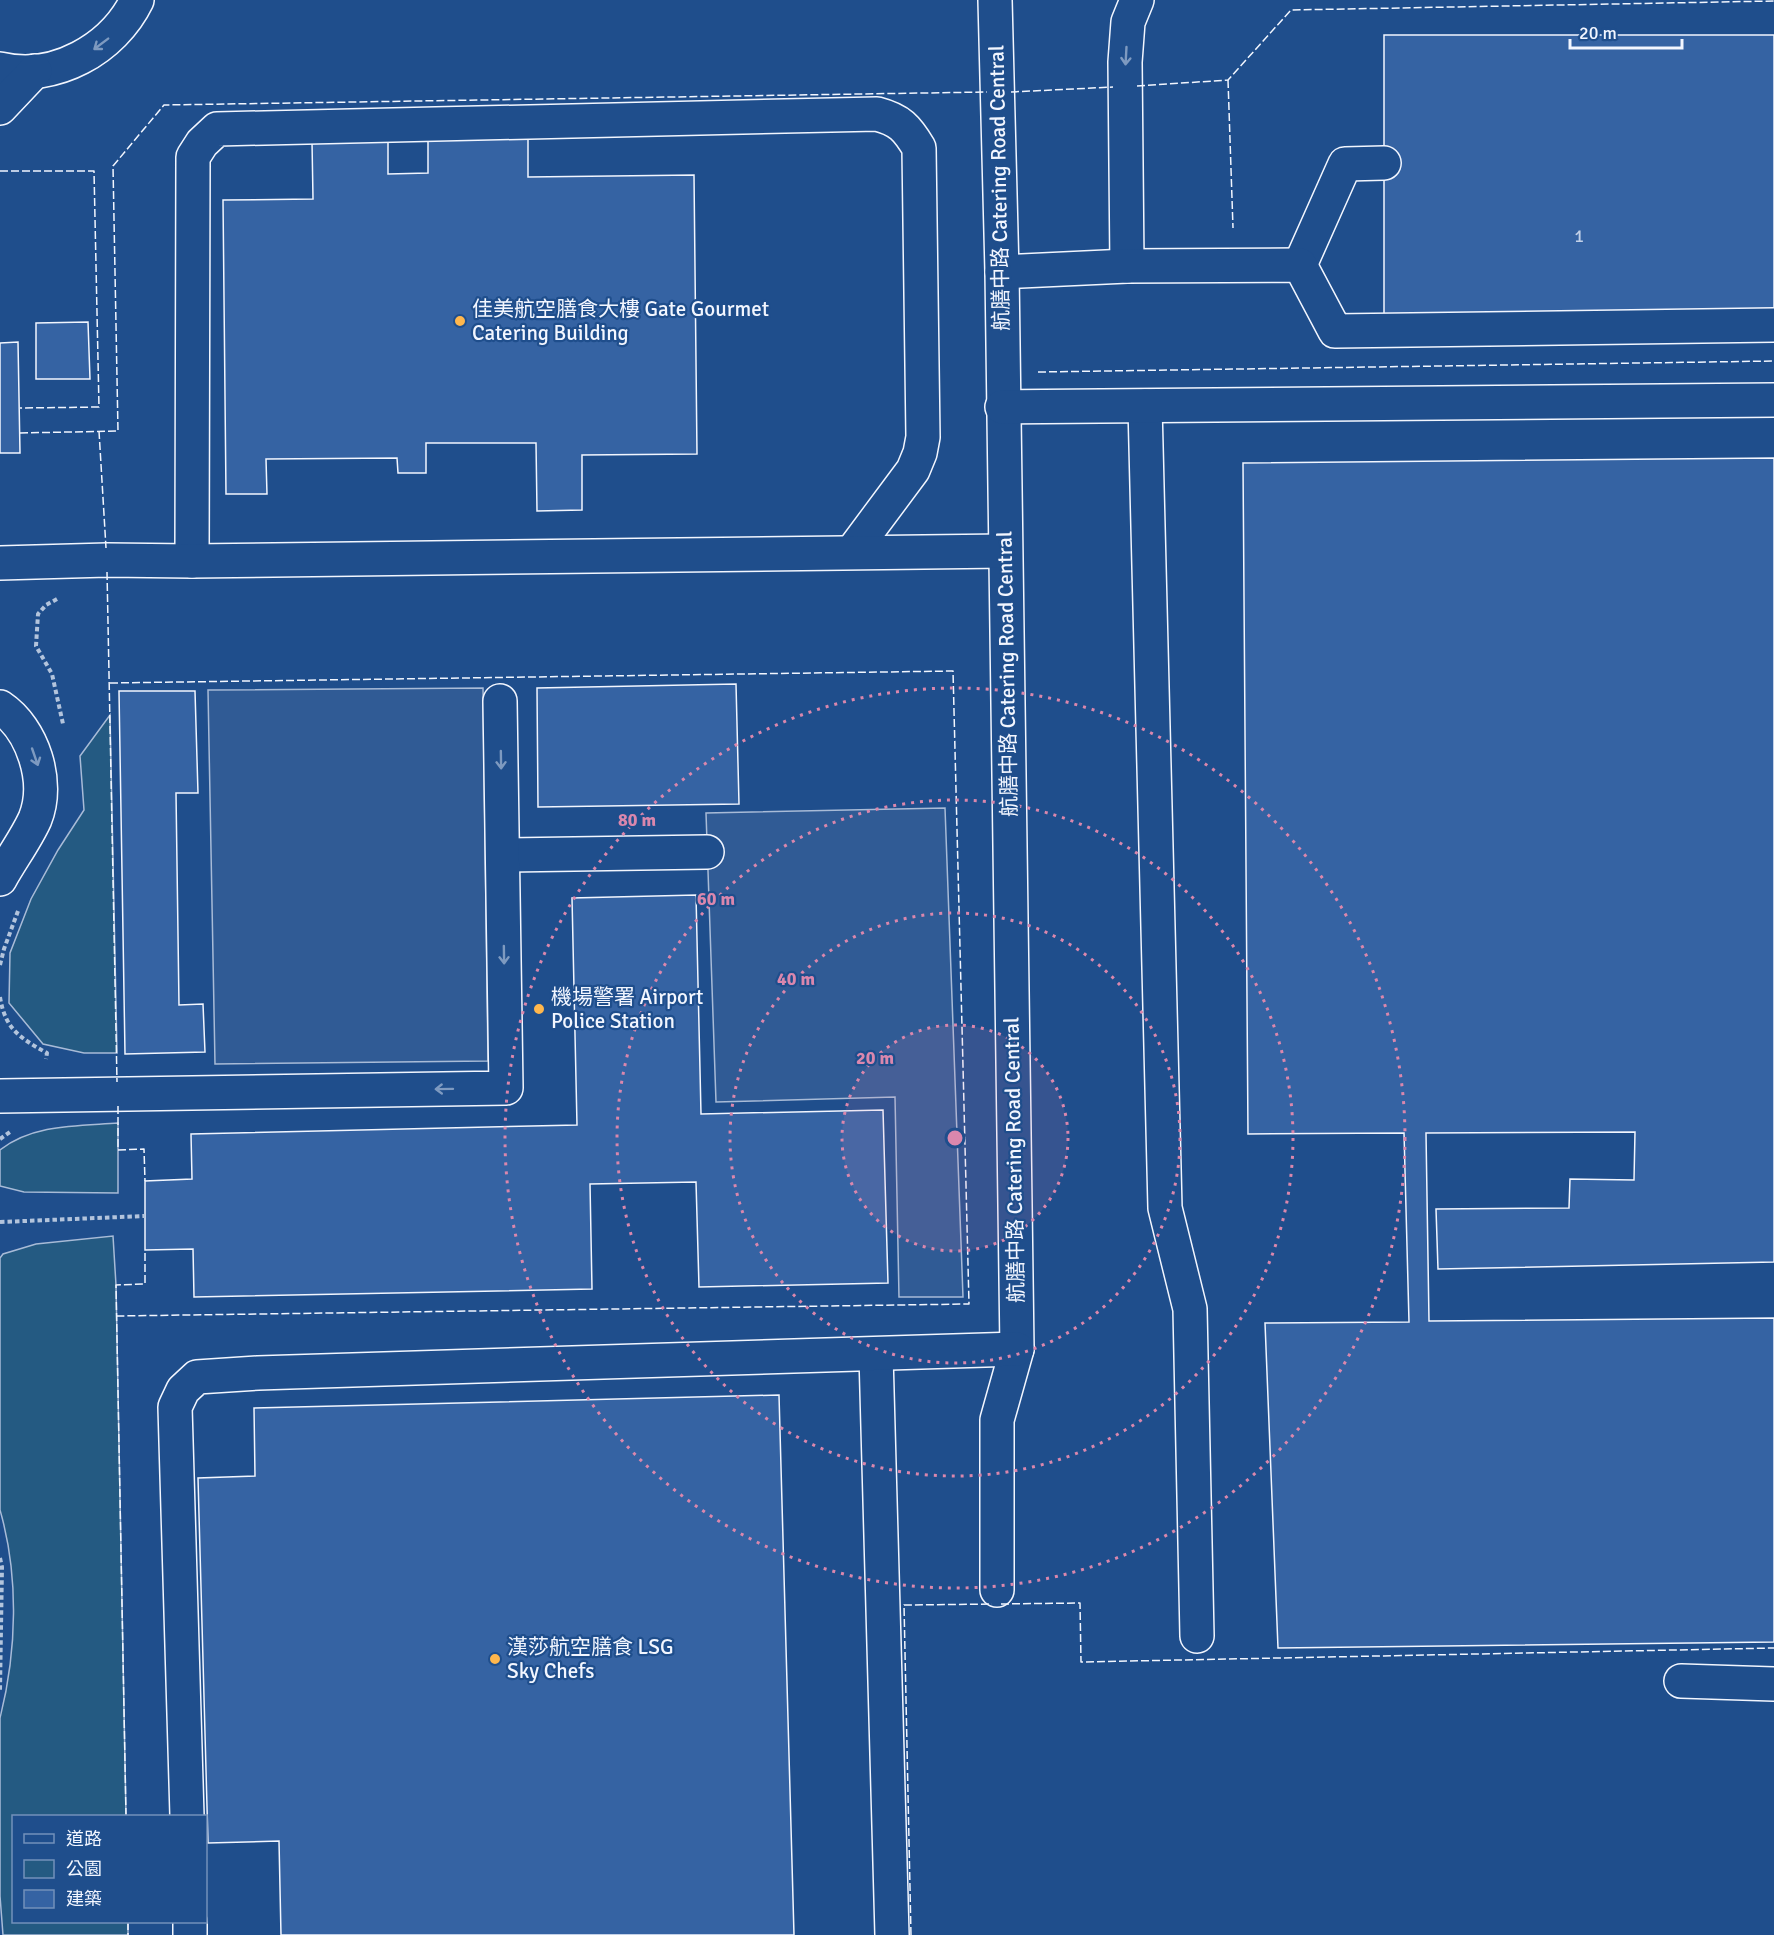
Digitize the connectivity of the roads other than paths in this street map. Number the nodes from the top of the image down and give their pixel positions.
1 (137, 0) edge
2 (995, 0) edge
3 (1137, 0) edge
4 (0, 69) edge
5 (35, 71) junction
6 (0, 108) edge
7 (1384, 163) dead end
8 (1300, 266) junction
9 (1127, 267) junction
10 (1002, 272) junction
11 (1774, 325) edge
12 (1774, 400) edge
13 (1145, 406) junction
14 (1002, 407) junction
15 (1005, 551) junction
16 (852, 552) junction
17 (192, 561) junction
18 (0, 563) edge
19 (500, 701) dead end
20 (1, 705) edge
21 (707, 852) dead end
22 (503, 855) junction
23 (0, 879) edge
24 (0, 1096) edge
25 (1017, 1349) junction
26 (876, 1355) junction
27 (997, 1590) dead end
28 (1197, 1636) dead end
29 (1681, 1681) dead end
30 (1774, 1684) edge
31 (187, 1815) edge
32 (892, 1935) edge

1 -> 5 street
2 - 10 street, 航膳中路 Catering Road Central
3 -> 9 street
4 - 5 street
5 - 6 street
7 - 8 street
8 - 9 street
8 - 11 street
9 - 10 street
10 - 14 street, 航膳中路 Catering Road Central
12 - 13 street
13 - 14 street
13 - 28 street
14 - 15 street, 航膳中路 Catering Road Central
15 - 16 street
15 - 25 street, 航膳中路 Catering Road Central
16 - 17 street
16 - 17 street
17 - 18 street
19 -> 22 street
20 -> 23 street
21 - 22 street
22 -> 24 street
25 - 26 street
25 - 27 street, 航膳中路 Catering Road Central
26 - 31 street
26 - 32 street
29 - 30 street

